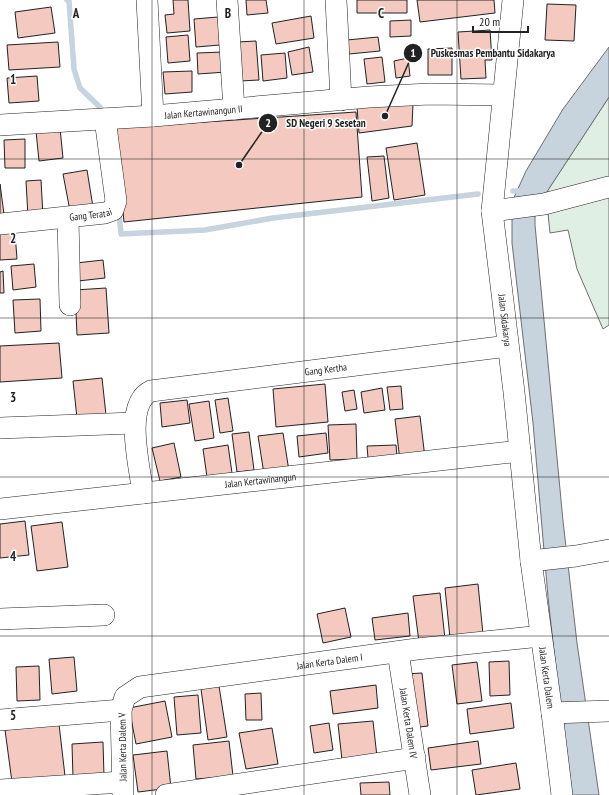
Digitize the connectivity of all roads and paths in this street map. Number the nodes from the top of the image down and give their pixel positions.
1 (147, 0) edge
2 (227, 0) edge
3 (336, 0) edge
4 (513, 0) edge
5 (504, 96) junction
6 (341, 100) junction
7 (234, 109) junction
8 (153, 116) junction
9 (105, 119) junction
10 (0, 124) edge
11 (609, 187) edge
12 (500, 210) junction
13 (68, 218) junction
14 (0, 224) edge
15 (70, 305) dead end
16 (508, 346) junction
17 (134, 423) junction
18 (0, 428) edge
19 (520, 451) junction
20 (143, 493) junction
21 (0, 509) edge
22 (609, 550) edge
23 (537, 561) junction
24 (104, 615) dead end
25 (0, 619) edge
26 (541, 636) junction
27 (398, 652) junction
28 (122, 704) junction
29 (601, 710) edge
30 (555, 712) junction
31 (0, 720) edge
32 (415, 758) junction
33 (123, 789) edge
34 (0, 790) edge
35 (166, 795) edge
36 (420, 795) edge
37 (562, 795) edge

1 - 8 street
2 - 7 street
3 - 6 street
4 - 5 street, Jalan Sidakarya
5 - 6 street, Jalan Kertawinangun II
5 - 12 street, Jalan Sidakarya
6 - 7 street, Jalan Kertawinangun II
7 - 8 street, Jalan Kertawinangun II
8 - 9 street, Jalan Kertawinangun II
9 - 10 street, Jalan Kertawinangun II
9 - 13 street, Gang Teratai
11 - 12 street
12 - 16 street, Jalan Sidakarya
13 - 14 street, Gang Teratai
13 - 15 street
16 - 17 street, Gang Kertha
16 - 19 street, Jalan Sidakarya
17 - 18 street
17 - 20 street
19 - 20 street, Jalan Kertawinangun
19 - 23 street, Jalan Sidakarya
20 - 21 street, Jalan Kertawinangun
22 - 23 street
23 - 26 street, Jalan Kerta Dalem
24 - 25 street
26 - 27 street, Jalan Kerta Dalem I
26 - 30 street, Jalan Kerta Dalem
27 - 28 street, Jalan Kerta Dalem I
27 - 32 street, Jalan Kerta Dalem IV
28 - 31 street
28 - 33 street, Jalan Kerta Dalem V
29 - 30 street
30 - 37 street, Jalan Kerta Dalem
32 - 35 street
32 - 36 street, Jalan Kerta Dalem IV
33 - 34 street

